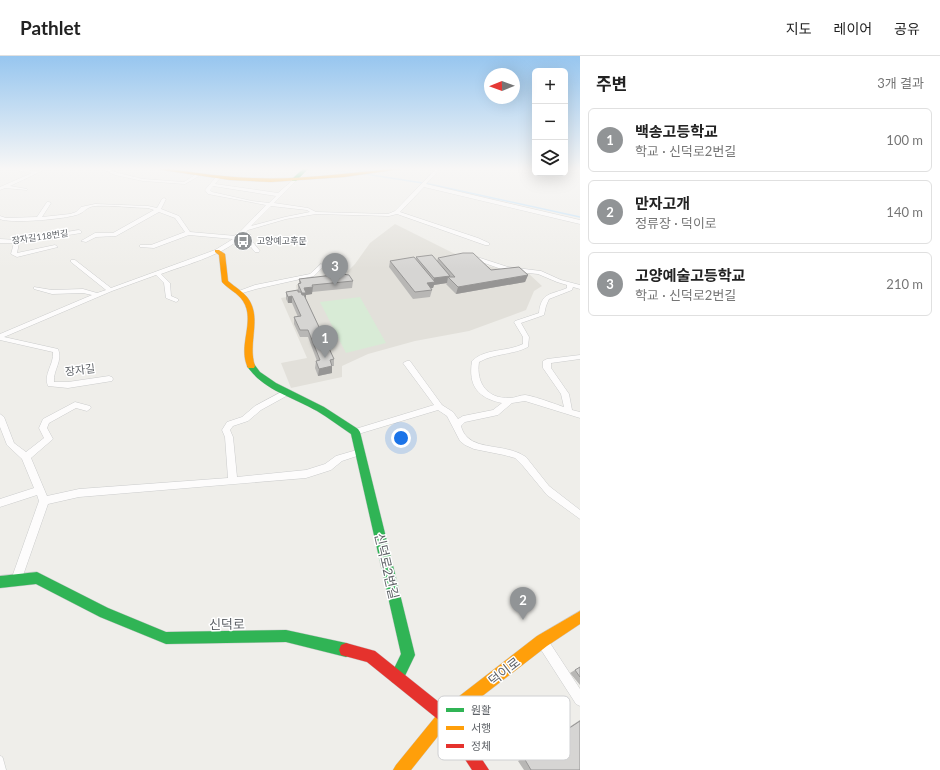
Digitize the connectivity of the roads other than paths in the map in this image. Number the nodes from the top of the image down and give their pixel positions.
1 (163, 202) edge
2 (260, 202) edge
3 (407, 202) edge
4 (500, 202) edge
5 (49, 203) dead end
6 (269, 204) junction
7 (158, 210) junction
8 (397, 212) junction
9 (316, 213) junction
10 (0, 217) edge
11 (39, 218) junction
12 (580, 222) edge
13 (245, 229) junction
14 (79, 232) dead end
15 (188, 232) junction
16 (237, 236) junction
17 (0, 241) edge
18 (84, 241) dead end
19 (17, 242) junction
20 (487, 244) dead end
21 (142, 246) dead end
22 (55, 247) dead end
23 (217, 251) junction
24 (257, 252) dead end
25 (469, 256) edge
26 (73, 261) dead end
27 (321, 266) dead end
28 (156, 273) junction
29 (570, 284) junction
30 (580, 287) edge
31 (36, 288) dead end
32 (110, 290) junction
33 (239, 292) junction
34 (97, 295) junction
35 (176, 300) dead end
36 (0, 337) edge
37 (580, 357) edge
38 (407, 363) dead end
39 (109, 379) dead end
40 (287, 392) junction
41 (510, 401) junction
42 (439, 407) junction
43 (87, 408) dead end
44 (569, 412) junction
45 (580, 414) edge
46 (0, 417) edge
47 (457, 425) junction
48 (355, 432) junction
49 (360, 452) junction
50 (26, 457) junction
51 (234, 481) junction
52 (40, 490) junction
53 (44, 501) junction
54 (0, 503) edge
55 (580, 515) edge
56 (16, 580) junction
57 (0, 582) edge
58 (580, 617) edge
59 (542, 641) junction
60 (397, 677) junction
61 (471, 696) edge
62 (580, 700) edge
63 (438, 710) edge
64 (438, 725) edge
65 (0, 759) edge
66 (474, 760) edge
67 (3, 770) edge
68 (401, 770) edge
69 (481, 770) edge

1 - 7 street
2 - 6 street
3 - 8 street
4 - 12 street
5 - 11 street
6 - 9 street
6 - 13 street, 장자길
7 - 11 street
7 - 15 street
7 - 18 street
8 - 9 street, 장자길
8 - 20 street
9 - 13 street, 장자길
10 - 11 street
13 - 16 street, 장자길
14 - 19 street, 장자길118번길
15 - 16 street
15 - 21 street
16 - 23 street, 장자길
16 - 24 street
17 - 19 street, 장자길118번길
19 - 22 street
23 - 28 street, 장자길
23 - 33 street
25 - 29 street
26 - 32 street
27 - 33 street
28 - 32 street, 장자길
28 - 35 street
29 - 30 street
29 - 41 street
31 - 34 street, 장자길
32 - 34 street, 장자길
33 - 40 street
34 - 36 street, 장자길
36 - 39 street, 장자길
37 - 44 street
38 - 42 street
40 - 48 street
40 - 51 street
41 - 44 street
41 - 47 street
42 - 47 street
42 - 48 street
43 - 50 street
44 - 45 street
46 - 50 street
47 - 55 street
48 - 49 street, 신덕로2번길
49 - 51 street
49 - 60 street, 신덕로2번길
50 - 52 street
51 - 53 street
52 - 53 street
52 - 54 street
53 - 56 street
56 - 57 street, 신덕로
56 - 60 street, 신덕로
58 - 59 street, 덕이로
59 - 61 street, 덕이로
59 - 62 street
60 - 63 street, 신덕로
64 - 68 street, 덕이로
65 - 67 lane
66 - 69 street, 신덕로

